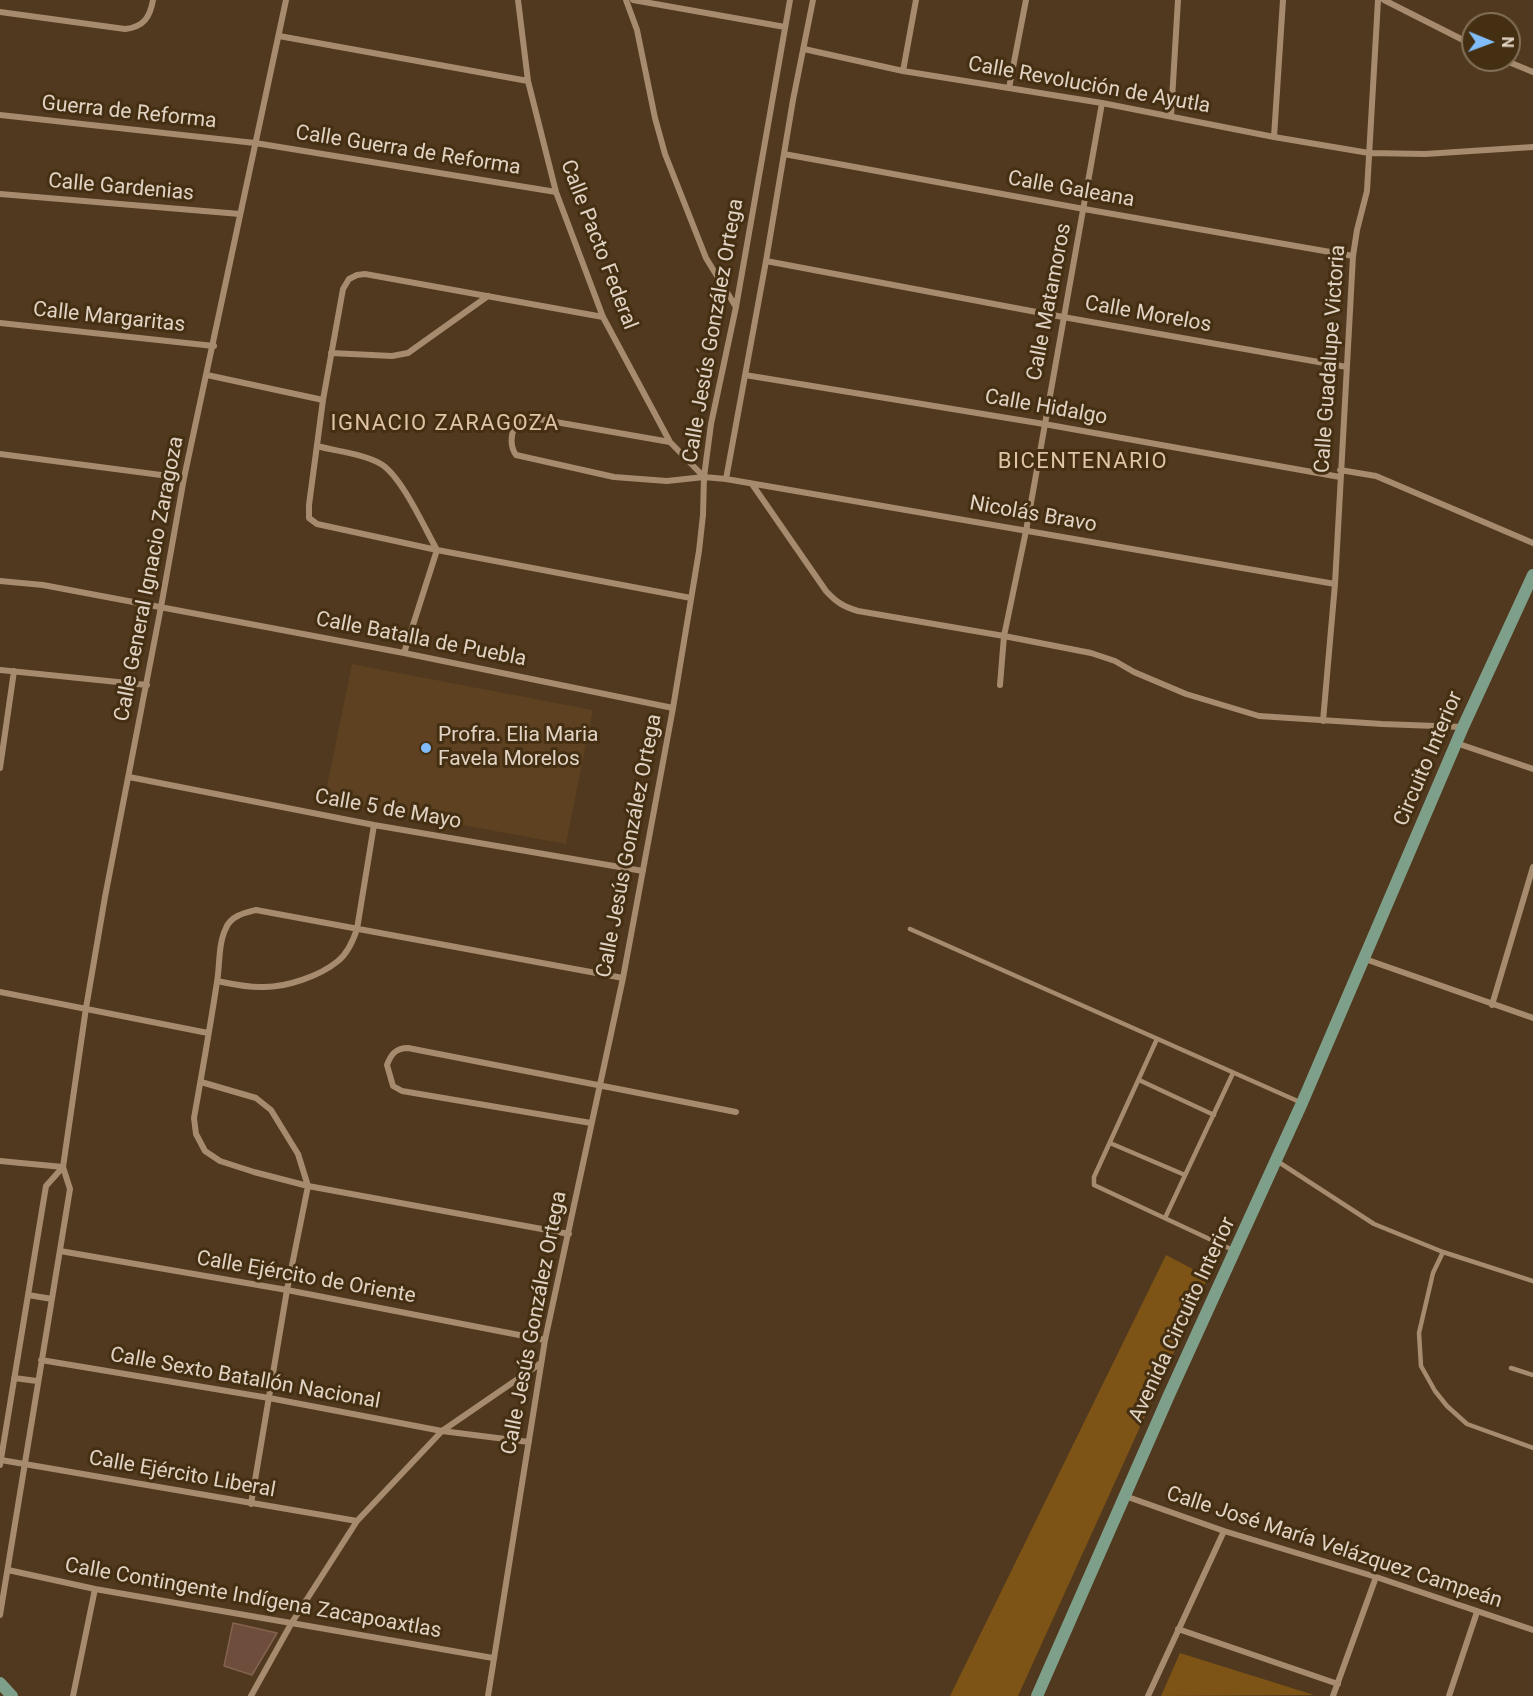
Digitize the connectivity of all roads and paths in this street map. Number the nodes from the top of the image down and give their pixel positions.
1 (153, 0) edge
2 (286, 0) edge
3 (518, 0) edge
4 (626, 0) edge
5 (633, 0) edge
6 (790, 0) edge
7 (813, 0) edge
8 (916, 0) edge
9 (1026, 0) edge
10 (1178, 0) edge
11 (1283, 0) edge
12 (1377, 0) edge
13 (1384, 0) edge
14 (0, 12) edge
15 (785, 27) junction
16 (279, 36) junction
17 (1461, 39) edge
18 (804, 49) junction
19 (903, 71) junction
20 (528, 81) junction
21 (1009, 88) junction
22 (1102, 103) junction
23 (0, 115) edge
24 (1171, 116) junction
25 (1274, 137) junction
26 (255, 143) junction
27 (1533, 147) edge
28 (1369, 153) junction
29 (784, 154) junction
30 (556, 192) junction
31 (0, 194) edge
32 (1084, 210) junction
33 (240, 214) junction
34 (1353, 256) junction
35 (766, 261) junction
36 (488, 296) junction
37 (735, 307) junction
38 (603, 317) junction
39 (1063, 317) junction
40 (0, 323) edge
41 (214, 346) junction
42 (331, 353) junction
43 (1347, 367) junction
44 (207, 375) junction
45 (745, 375) junction
46 (323, 400) junction
47 (1044, 424) junction
48 (670, 442) junction
49 (317, 446) junction
50 (0, 454) edge
51 (1340, 474) junction
52 (704, 477) junction
53 (184, 478) junction
54 (726, 478) junction
55 (752, 484) junction
56 (1026, 531) junction
57 (1533, 543) edge
58 (437, 550) junction
59 (1533, 575) edge
60 (0, 581) edge
61 (1335, 584) junction
62 (691, 598) junction
63 (161, 607) junction
64 (1004, 636) junction
65 (404, 653) junction
66 (0, 670) edge
67 (14, 671) junction
68 (147, 685) junction
69 (1000, 685) dead end
70 (673, 708) junction
71 (1323, 721) junction
72 (1463, 727) junction
73 (2, 739) edge
74 (1456, 743) junction
75 (0, 768) edge
76 (1533, 769) edge
77 (129, 777) junction
78 (374, 825) junction
79 (1533, 867) edge
80 (642, 871) junction
81 (357, 929) junction
82 (910, 929) dead end
83 (1365, 959) junction
84 (622, 978) junction
85 (217, 981) junction
86 (0, 992) edge
87 (1492, 1005) junction
88 (86, 1008) junction
89 (1533, 1018) edge
90 (208, 1033) junction
91 (1158, 1039) junction
92 (1233, 1073) junction
93 (1139, 1080) junction
94 (201, 1082) junction
95 (600, 1086) junction
96 (1302, 1103) junction
97 (736, 1112) dead end
98 (1214, 1115) junction
99 (591, 1123) junction
100 (1110, 1143) junction
101 (0, 1161) edge
102 (1277, 1161) junction
103 (63, 1167) junction
104 (1185, 1175) junction
105 (308, 1186) junction
106 (1165, 1218) junction
107 (569, 1234) junction
108 (60, 1251) junction
109 (1236, 1251) junction
110 (1443, 1252) junction
111 (1533, 1281) edge
112 (287, 1290) junction
113 (28, 1295) junction
114 (52, 1299) junction
115 (545, 1340) junction
116 (41, 1360) junction
117 (541, 1363) junction
118 (1511, 1368) dead end
119 (1533, 1375) edge
120 (15, 1378) junction
121 (37, 1381) junction
122 (269, 1398) junction
123 (442, 1431) junction
124 (529, 1442) junction
125 (1533, 1448) edge
126 (1, 1462) edge
127 (23, 1464) junction
128 (1125, 1496) junction
129 (251, 1504) junction
130 (357, 1521) junction
131 (1224, 1531) junction
132 (8, 1570) junction
133 (1376, 1577) junction
134 (95, 1589) junction
135 (1477, 1612) junction
136 (0, 1615) edge
137 (291, 1624) junction
138 (1178, 1629) junction
139 (1533, 1630) edge
140 (493, 1659) junction
141 (0, 1683) edge
142 (1338, 1684) junction
143 (12, 1696) edge
144 (73, 1696) edge
145 (251, 1696) edge
146 (488, 1696) edge
147 (1037, 1696) edge
148 (1148, 1696) edge
149 (1333, 1696) edge
150 (1449, 1696) edge

1 - 14 street
2 - 16 street, Calle General Ignacio Zaragoza
3 - 20 street, Calle Pacto Federal
4 - 37 street
5 - 15 street
6 - 15 street, Calle Jesús González Ortega
7 - 18 street, Calle Jesús González Ortega
8 - 19 street
9 - 21 street
10 - 24 street
11 - 25 street
12 - 28 street, Calle Guadalupe Victoria
13 - 17 street
15 - 37 street, Calle Jesús González Ortega
16 - 20 street
16 - 26 street, Calle General Ignacio Zaragoza
18 - 19 street, Calle Revolución de Ayutla
18 - 29 street, Calle Jesús González Ortega
19 - 21 street, Calle Revolución de Ayutla
20 - 30 street, Calle Pacto Federal
21 - 22 street, Calle Revolución de Ayutla
22 - 24 street, Calle Revolución de Ayutla
22 - 32 street, Calle Matamoros
23 - 26 street, Guerra de Reforma
24 - 25 street, Calle Revolución de Ayutla
25 - 28 street, Calle Revolución de Ayutla
26 - 30 street, Calle Guerra de Reforma
26 - 33 street, Calle General Ignacio Zaragoza
27 - 28 street, Calle Revolución de Ayutla
28 - 34 street, Calle Guadalupe Victoria
29 - 32 street, Calle Galeana
29 - 35 street, Calle Jesús González Ortega
30 - 38 street, Calle Pacto Federal
31 - 33 street, Calle Gardenias
32 - 34 street, Calle Galeana
32 - 39 street, Calle Matamoros
33 - 41 street, Calle General Ignacio Zaragoza
34 - 43 street, Calle Guadalupe Victoria
35 - 39 street, Calle Morelos
35 - 45 street, Calle Jesús González Ortega
36 - 38 street
36 - 42 street
36 - 42 street
37 - 52 street, Calle Jesús González Ortega
38 - 48 street, Calle Pacto Federal
39 - 43 street, Calle Morelos
39 - 47 street, Calle Matamoros
40 - 41 street, Calle Margaritas
41 - 44 street, Calle General Ignacio Zaragoza
42 - 46 street
43 - 51 street, Calle Guadalupe Victoria
44 - 46 street
44 - 53 street, Calle General Ignacio Zaragoza
45 - 47 street, Calle Hidalgo
45 - 54 street, Calle Jesús González Ortega
46 - 49 street
47 - 51 street, Calle Hidalgo
47 - 56 street, Calle Matamoros
48 - 52 street, Calle Pacto Federal
48 - 52 street, Nicolás Bravo
49 - 58 street
49 - 58 street
50 - 53 street
51 - 57 street, Calle Hidalgo
51 - 61 street, Calle Guadalupe Victoria
52 - 54 street, Nicolás Bravo
52 - 62 street, Calle Jesús González Ortega
53 - 63 street, Calle General Ignacio Zaragoza
54 - 55 street, Nicolás Bravo
55 - 56 street, Nicolás Bravo
55 - 64 street
56 - 61 street, Nicolás Bravo
56 - 64 street, Calle Matamoros
58 - 62 street
58 - 65 street
59 - 72 main road, Circuito Interior
60 - 63 street, Calle Batalla de Puebla
61 - 71 street, Calle Guadalupe Victoria
62 - 70 street, Calle Jesús González Ortega
63 - 65 street, Calle Batalla de Puebla
63 - 68 street, Calle General Ignacio Zaragoza
64 - 69 street, Calle Matamoros
64 - 71 street
65 - 70 street, Calle Batalla de Puebla
66 - 67 street
67 - 68 street
67 - 73 street
68 - 77 street, Calle General Ignacio Zaragoza
70 - 80 street, Calle Jesús González Ortega
71 - 72 street
72 - 74 main road, Circuito Interior
73 - 75 street
74 - 76 street
74 - 83 main road, Circuito Interior
77 - 78 street, Calle 5 de Mayo
77 - 88 street, Calle General Ignacio Zaragoza
78 - 80 street, Calle 5 de Mayo
78 - 81 street
79 - 87 street
80 - 84 street, Calle Jesús González Ortega
81 - 84 street
81 - 85 street
81 - 85 street
82 - 91 lane
83 - 87 street
83 - 96 main road, Avenida Circuito Interior
84 - 95 street, Calle Jesús González Ortega
85 - 90 street
86 - 88 street
87 - 89 street
88 - 90 street
88 - 103 street, Calle General Ignacio Zaragoza
90 - 94 street
91 - 92 lane
91 - 93 lane
92 - 96 lane
92 - 98 lane
93 - 98 lane
93 - 100 lane
94 - 105 street
94 - 105 street
95 - 97 street
95 - 99 street, Calle Jesús González Ortega
95 - 99 street
96 - 102 main road, Avenida Circuito Interior
98 - 104 lane
99 - 107 street, Calle Jesús González Ortega
100 - 104 lane
100 - 106 lane
101 - 103 street
102 - 109 main road, Avenida Circuito Interior
102 - 110 lane
103 - 108 street, Calle General Ignacio Zaragoza
103 - 113 street, Calle General Ignacio Zaragoza
104 - 106 lane
105 - 107 street
105 - 112 street
106 - 109 lane
107 - 115 street, Calle Jesús González Ortega
108 - 112 street, Calle Ejército de Oriente
108 - 114 street, Calle General Ignacio Zaragoza
109 - 128 main road, Avenida Circuito Interior
110 - 111 lane
110 - 125 lane
112 - 115 street, Calle Ejército de Oriente
112 - 122 street
113 - 114 street
113 - 120 street, Calle General Ignacio Zaragoza
114 - 116 street, Calle General Ignacio Zaragoza
115 - 117 street, Calle Jesús González Ortega
116 - 121 street, Calle General Ignacio Zaragoza
116 - 122 street, Calle Sexto Batallón Nacional
117 - 123 street
117 - 124 street, Calle Jesús González Ortega
118 - 119 lane
120 - 121 street
120 - 126 street, Calle General Ignacio Zaragoza
121 - 127 street, Calle General Ignacio Zaragoza
122 - 123 street, Calle Sexto Batallón Nacional
122 - 129 street
123 - 124 street, Calle Sexto Batallón Nacional
123 - 130 street
124 - 140 street, Calle Jesús González Ortega
126 - 127 street, Calle Ejército Liberal
127 - 129 street, Calle Ejército Liberal
127 - 132 street, Calle General Ignacio Zaragoza
128 - 131 street, Calle José María Velázquez Campeán
128 - 147 main road, Avenida Circuito Interior
129 - 130 street, Calle Ejército Liberal
130 - 137 street
131 - 133 street, Calle José María Velázquez Campeán
131 - 138 street
132 - 134 street, Calle Contingente Indígena Zacapoaxtlas
132 - 136 street, Calle General Ignacio Zaragoza
133 - 135 street, Calle José María Velázquez Campeán
133 - 142 street
134 - 137 street, Calle Contingente Indígena Zacapoaxtlas
134 - 144 street
135 - 139 street, Calle José María Velázquez Campeán
135 - 150 street
137 - 140 street, Calle Contingente Indígena Zacapoaxtlas
137 - 145 street
138 - 142 street
138 - 148 street
140 - 146 street, Calle Jesús González Ortega
141 - 143 main road
142 - 149 street

